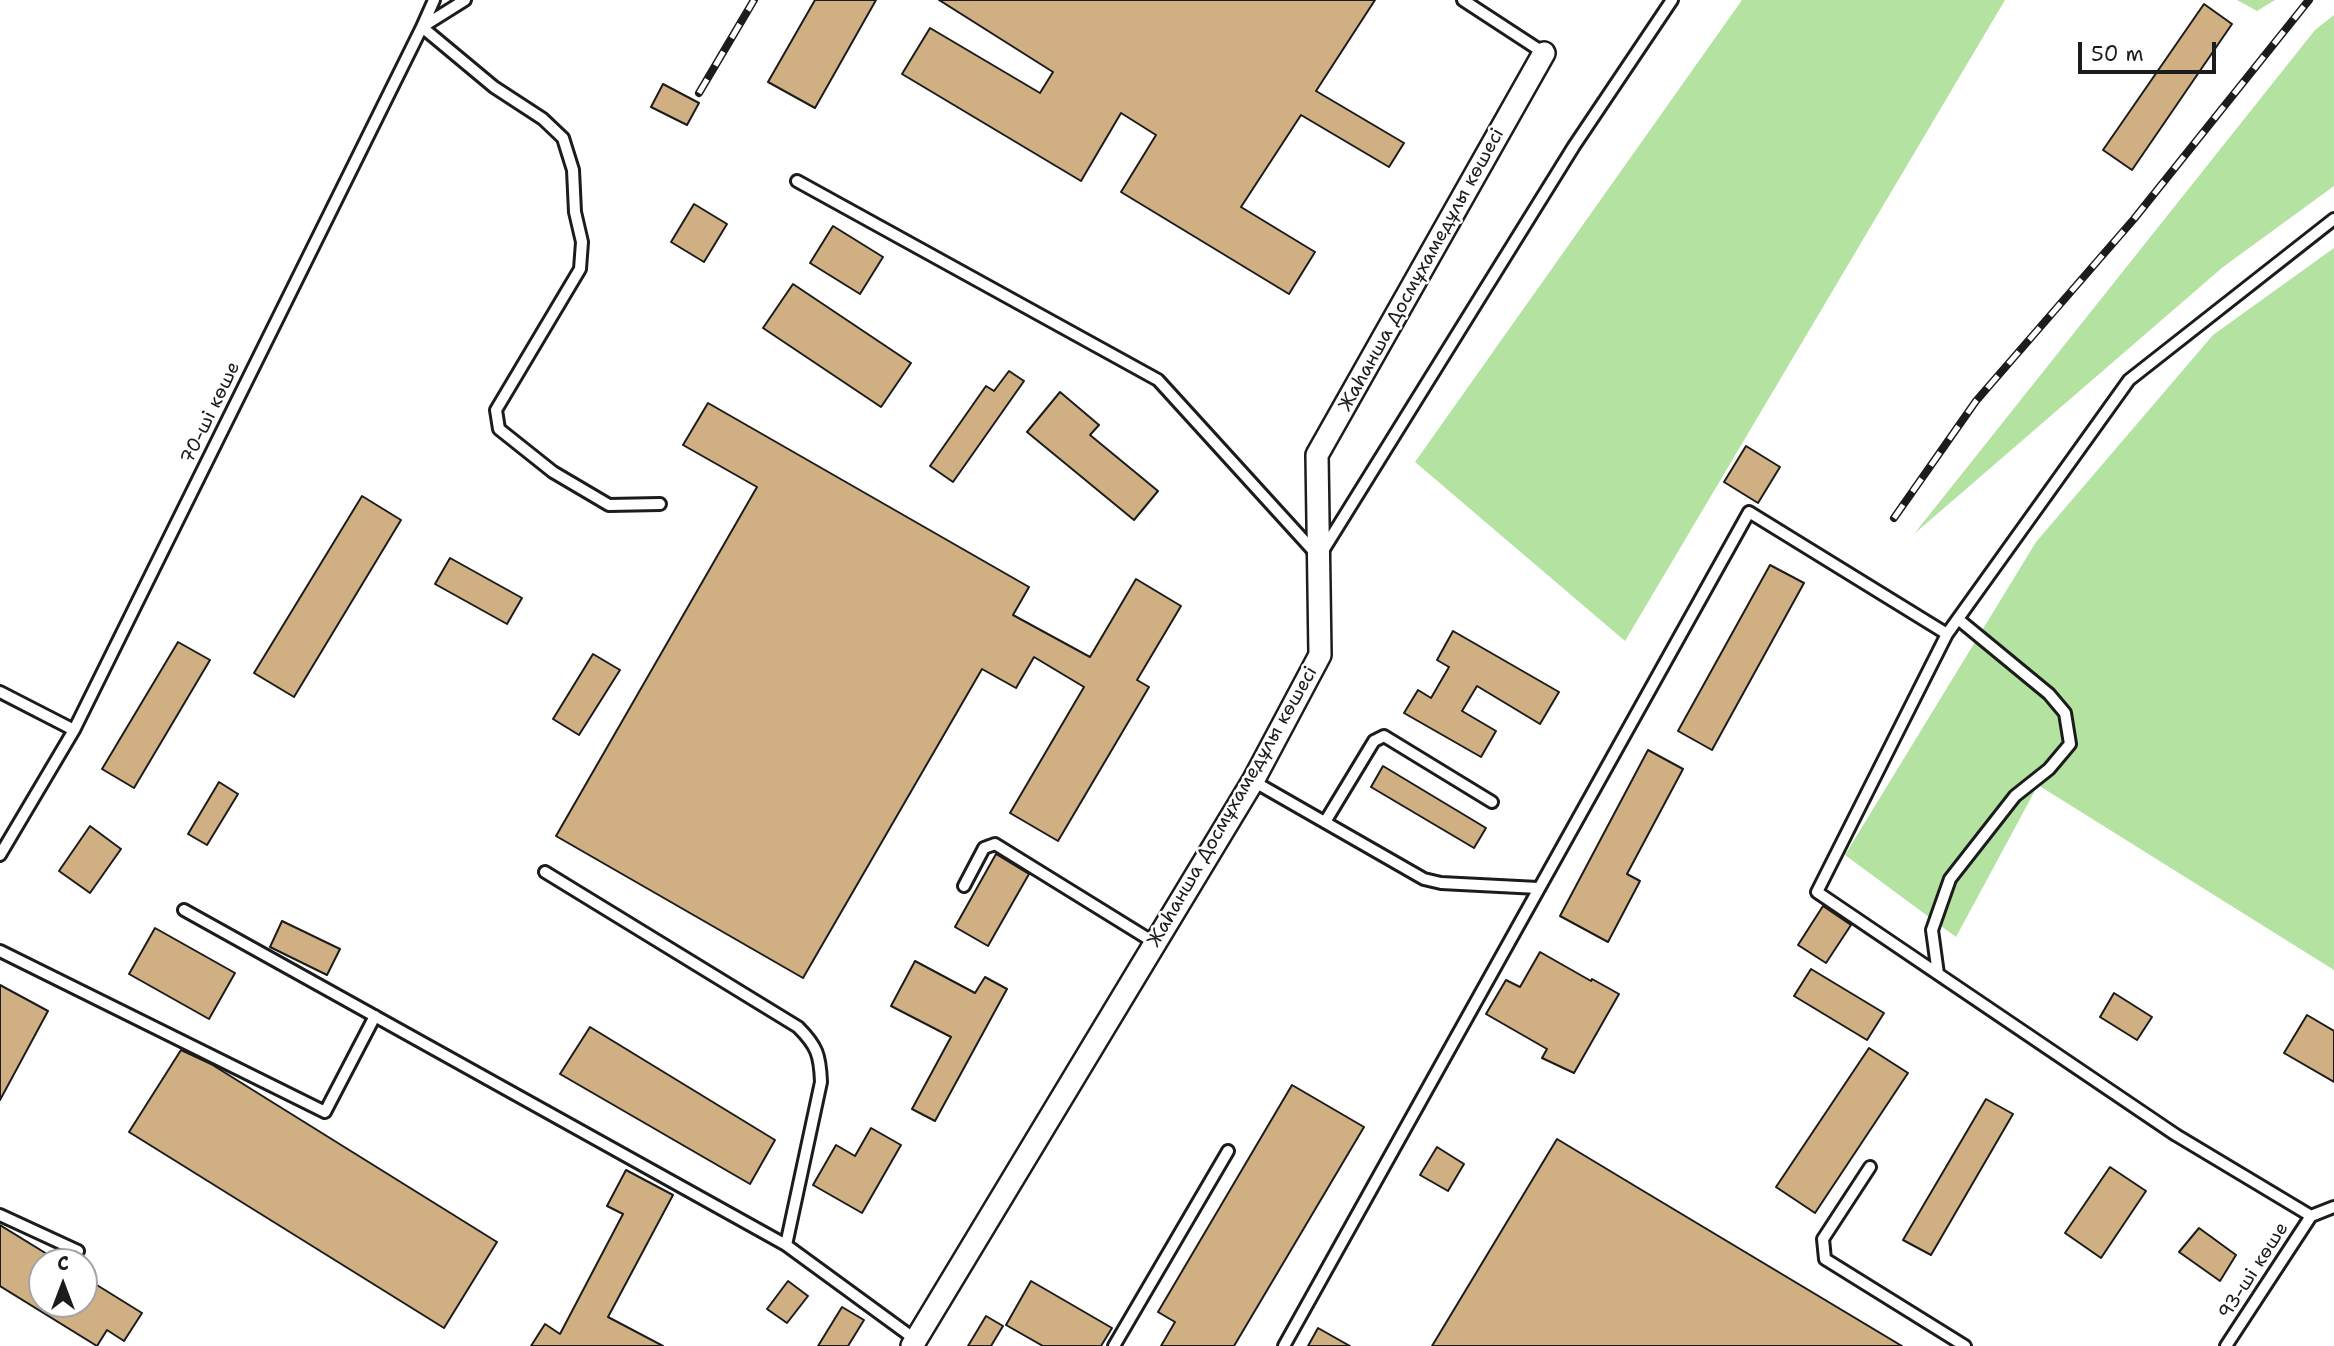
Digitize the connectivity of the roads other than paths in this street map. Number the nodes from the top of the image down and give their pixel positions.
1 (434, 0) edge
2 (465, 0) edge
3 (1463, 0) edge
4 (1672, 0) edge
5 (422, 27) junction
6 (1544, 53) joint
7 (797, 181) dead end
8 (2334, 219) edge
9 (660, 504) dead end
10 (1319, 557) junction
11 (1958, 619) junction
12 (1947, 634) junction
13 (0, 692) edge
14 (74, 730) junction
15 (1253, 781) junction
16 (1492, 803) dead end
17 (1325, 822) junction
18 (0, 855) edge
19 (545, 872) dead end
20 (964, 886) dead end
21 (1538, 888) junction
22 (184, 909) dead end
23 (1155, 943) junction
24 (0, 951) edge
25 (1938, 974) junction
26 (375, 1016) junction
27 (1228, 1151) dead end
28 (1870, 1167) dead end
29 (2334, 1208) edge
30 (0, 1214) edge
31 (2312, 1216) junction
32 (786, 1245) junction
33 (72, 1248) edge
34 (914, 1343) edge
35 (1114, 1346) edge
36 (1284, 1346) edge
37 (1965, 1346) edge
38 (2226, 1346) edge

1 - 5 lane, 70-ші көше
2 - 5 lane
3 - 6 lane
4 - 10 lane
5 - 9 lane
5 - 14 lane, 70-ші көше
6 - 10 street, Жаһанша Досмұхамедұлы көшесі
7 - 10 lane
8 - 11 lane
10 - 15 street, Жаһанша Досмұхамедұлы көшесі
11 - 12 lane
11 - 25 lane
12 - 21 lane
12 - 25 lane
13 - 14 lane
14 - 18 lane, 70-ші көше
15 - 17 lane
15 - 23 street, Жаһанша Досмұхамедұлы көшесі
16 - 17 lane
17 - 21 lane
19 - 32 lane
20 - 23 lane
21 - 36 lane
22 - 26 lane
23 - 34 street, Жаһанша Досмұхамедұлы көшесі
24 - 26 lane
25 - 31 lane
26 - 32 lane
27 - 35 lane
28 - 37 lane
29 - 31 lane
30 - 33 lane
31 - 38 lane, 93-ші көше
32 - 34 lane

